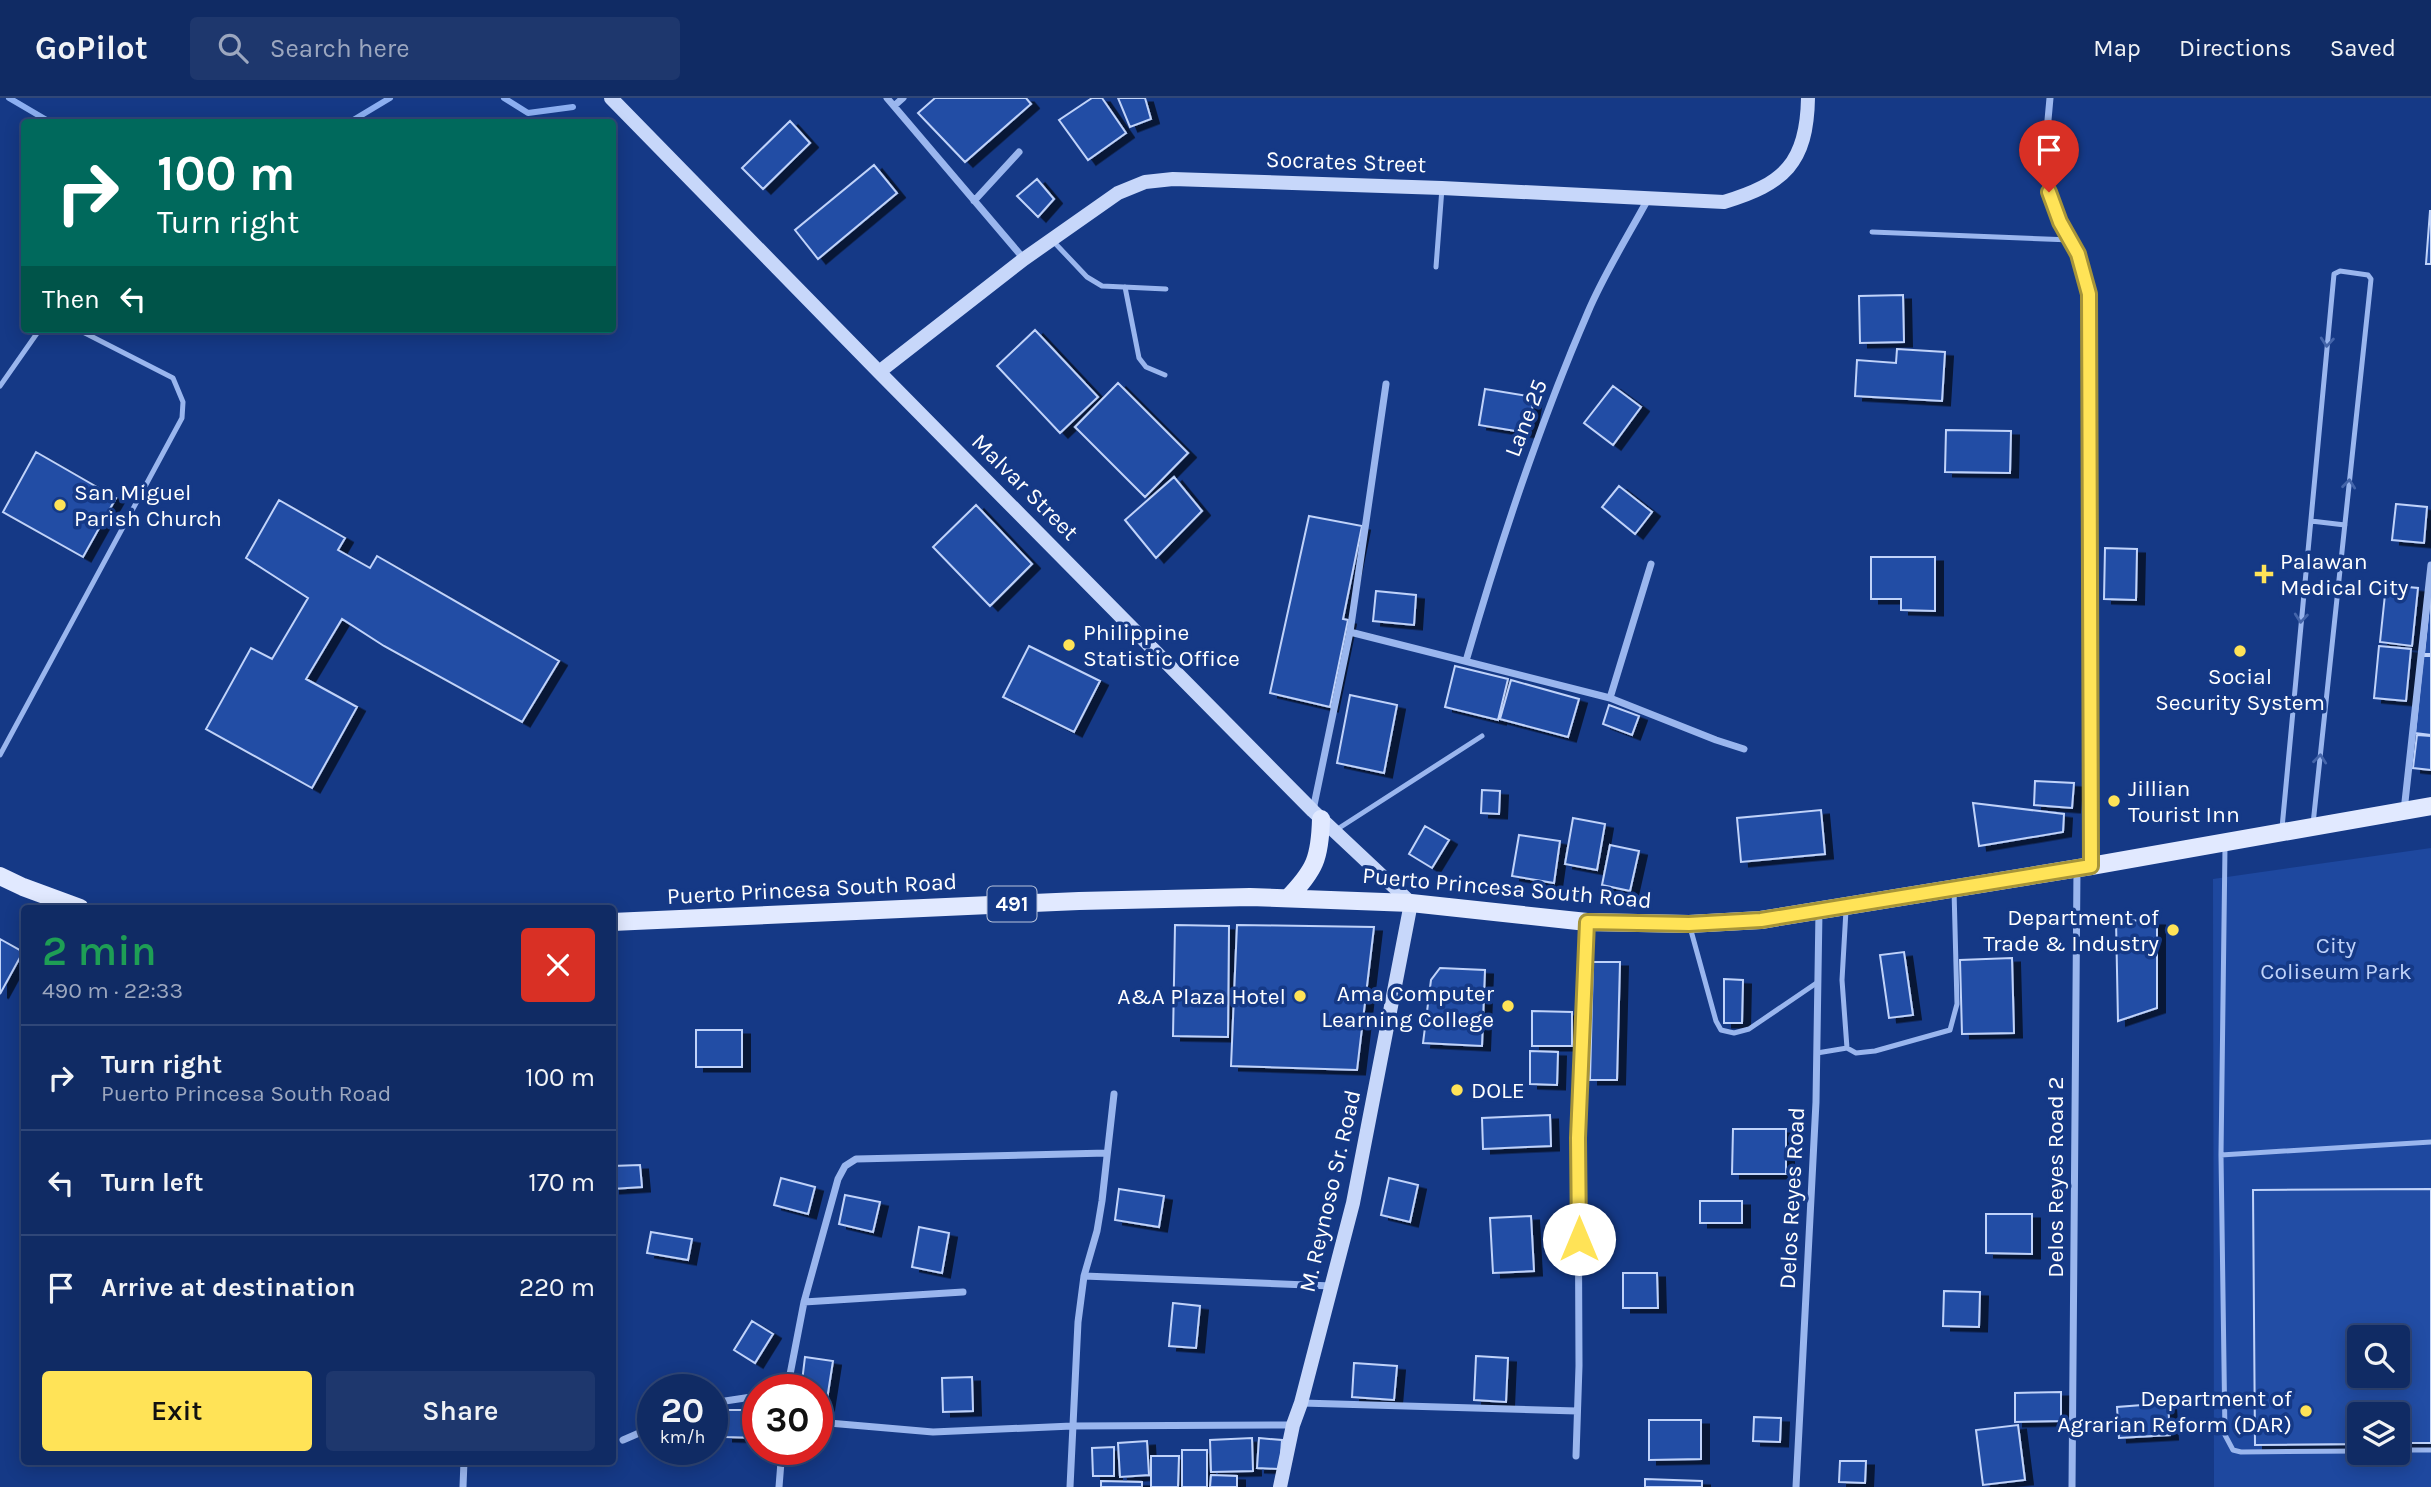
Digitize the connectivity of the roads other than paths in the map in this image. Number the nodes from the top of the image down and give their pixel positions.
1 (611, 98) edge
2 (887, 98) edge
3 (904, 98) edge
4 (1808, 98) edge
5 (2050, 98) edge
6 (894, 106) junction
7 (1019, 152) dead end
8 (1442, 188) junction
9 (1648, 199) junction
10 (974, 201) junction
11 (1872, 232) dead end
12 (1052, 240) junction
13 (2071, 240) junction
14 (1024, 259) junction
15 (1436, 267) dead end
16 (1125, 287) junction
17 (1166, 289) dead end
18 (37, 333) edge
19 (85, 333) edge
20 (878, 372) junction
21 (1165, 375) dead end
22 (1386, 384) dead end
23 (0, 386) edge
24 (2311, 521) junction
25 (2345, 525) junction
26 (1651, 564) dead end
27 (2431, 565) edge
28 (1350, 632) junction
29 (1466, 661) junction
30 (1610, 698) junction
31 (1482, 736) dead end
32 (1744, 749) dead end
33 (0, 755) edge
34 (2431, 806) edge
35 (2404, 811) junction
36 (1322, 820) junction
37 (2313, 827) junction
38 (2281, 832) junction
39 (2225, 842) junction
40 (2084, 867) junction
41 (0, 876) edge
42 (1954, 889) junction
43 (1288, 898) junction
44 (1411, 903) junction
45 (72, 905) edge
46 (1846, 907) junction
47 (1819, 911) junction
48 (616, 922) edge
49 (1587, 922) junction
50 (1689, 924) junction
51 (1818, 982) junction
52 (1847, 1048) junction
53 (1817, 1053) junction
54 (1114, 1094) dead end
55 (2431, 1142) edge
56 (1107, 1153) junction
57 (2221, 1155) junction
58 (1084, 1276) junction
59 (1332, 1286) junction
60 (963, 1292) dead end
61 (804, 1302) junction
62 (790, 1374) edge
63 (1301, 1403) junction
64 (1577, 1411) junction
65 (833, 1423) edge
66 (1293, 1425) junction
67 (1072, 1426) junction
68 (637, 1434) edge
69 (623, 1440) dead end
70 (2410, 1450) edge
71 (2431, 1450) edge
72 (2347, 1451) edge
73 (1576, 1456) dead end
74 (464, 1465) edge
75 (781, 1465) edge
76 (463, 1487) edge
77 (779, 1487) edge
78 (1070, 1487) edge
79 (1280, 1487) edge
80 (1797, 1487) edge
81 (2071, 1487) edge

1 - 20 street, Malvar Street
2 - 6 street
3 - 6 street
4 - 9 street, Socrates Street
5 - 13 street, Delos Reyes Road 2
6 - 10 street
7 - 10 street
8 - 9 street, Socrates Street
8 - 12 street, Socrates Street
8 - 15 lane
9 - 29 street, Lane 25
10 - 14 street
11 - 13 lane
12 - 14 street, Socrates Street
12 - 16 lane
13 - 40 street, Delos Reyes Road 2
14 - 20 street, Socrates Street
16 - 17 lane
16 - 21 lane
18 - 23 lane
19 - 33 lane
20 - 36 street, Malvar Street
22 - 28 street
24 - 25 lane
25 -> 24 lane
24 -> 38 lane
37 -> 25 lane
26 - 30 street
27 - 35 street
28 - 29 street
28 - 36 street
29 - 30 street
30 - 32 street
31 - 36 lane
34 - 35 main road, Puerto Princesa South Road / 491
35 - 37 main road, Puerto Princesa South Road / 491
36 - 43 main road
36 - 44 street, Malvar Street
37 - 38 main road, Puerto Princesa South Road / 491
38 - 39 main road, Puerto Princesa South Road / 491
39 - 40 main road, Puerto Princesa South Road / 491
39 - 57 lane
40 - 42 main road, Puerto Princesa South Road / 491
40 - 81 street, Delos Reyes Road 2
41 - 45 main road
42 - 46 main road, Puerto Princesa South Road / 491
42 - 52 lane
43 - 44 main road, Puerto Princesa South Road / 491
43 - 48 main road, Puerto Princesa South Road / 491
44 - 49 main road, Puerto Princesa South Road / 491
44 - 59 street, M. Reynoso Sr. Road
46 - 47 main road, Puerto Princesa South Road / 491
46 - 52 lane
47 - 50 main road, Puerto Princesa South Road / 491
47 - 51 street, Delos Reyes Road
49 - 50 main road, Puerto Princesa South Road / 491
49 - 64 street
50 - 51 lane
51 - 53 street, Delos Reyes Road
52 - 53 lane
53 - 80 street, Delos Reyes Road
54 - 56 street
55 - 57 lane
56 - 58 street
56 - 61 street
57 - 72 lane
58 - 59 street
58 - 67 street
59 - 63 street, M. Reynoso Sr. Road
60 - 61 street
61 - 62 street
63 - 64 street
63 - 66 street, M. Reynoso Sr. Road
64 - 73 street
65 - 67 street
66 - 67 street
66 - 79 street, M. Reynoso Sr. Road
67 - 78 street
68 - 69 street
70 - 71 lane
74 - 76 street
75 - 77 street

